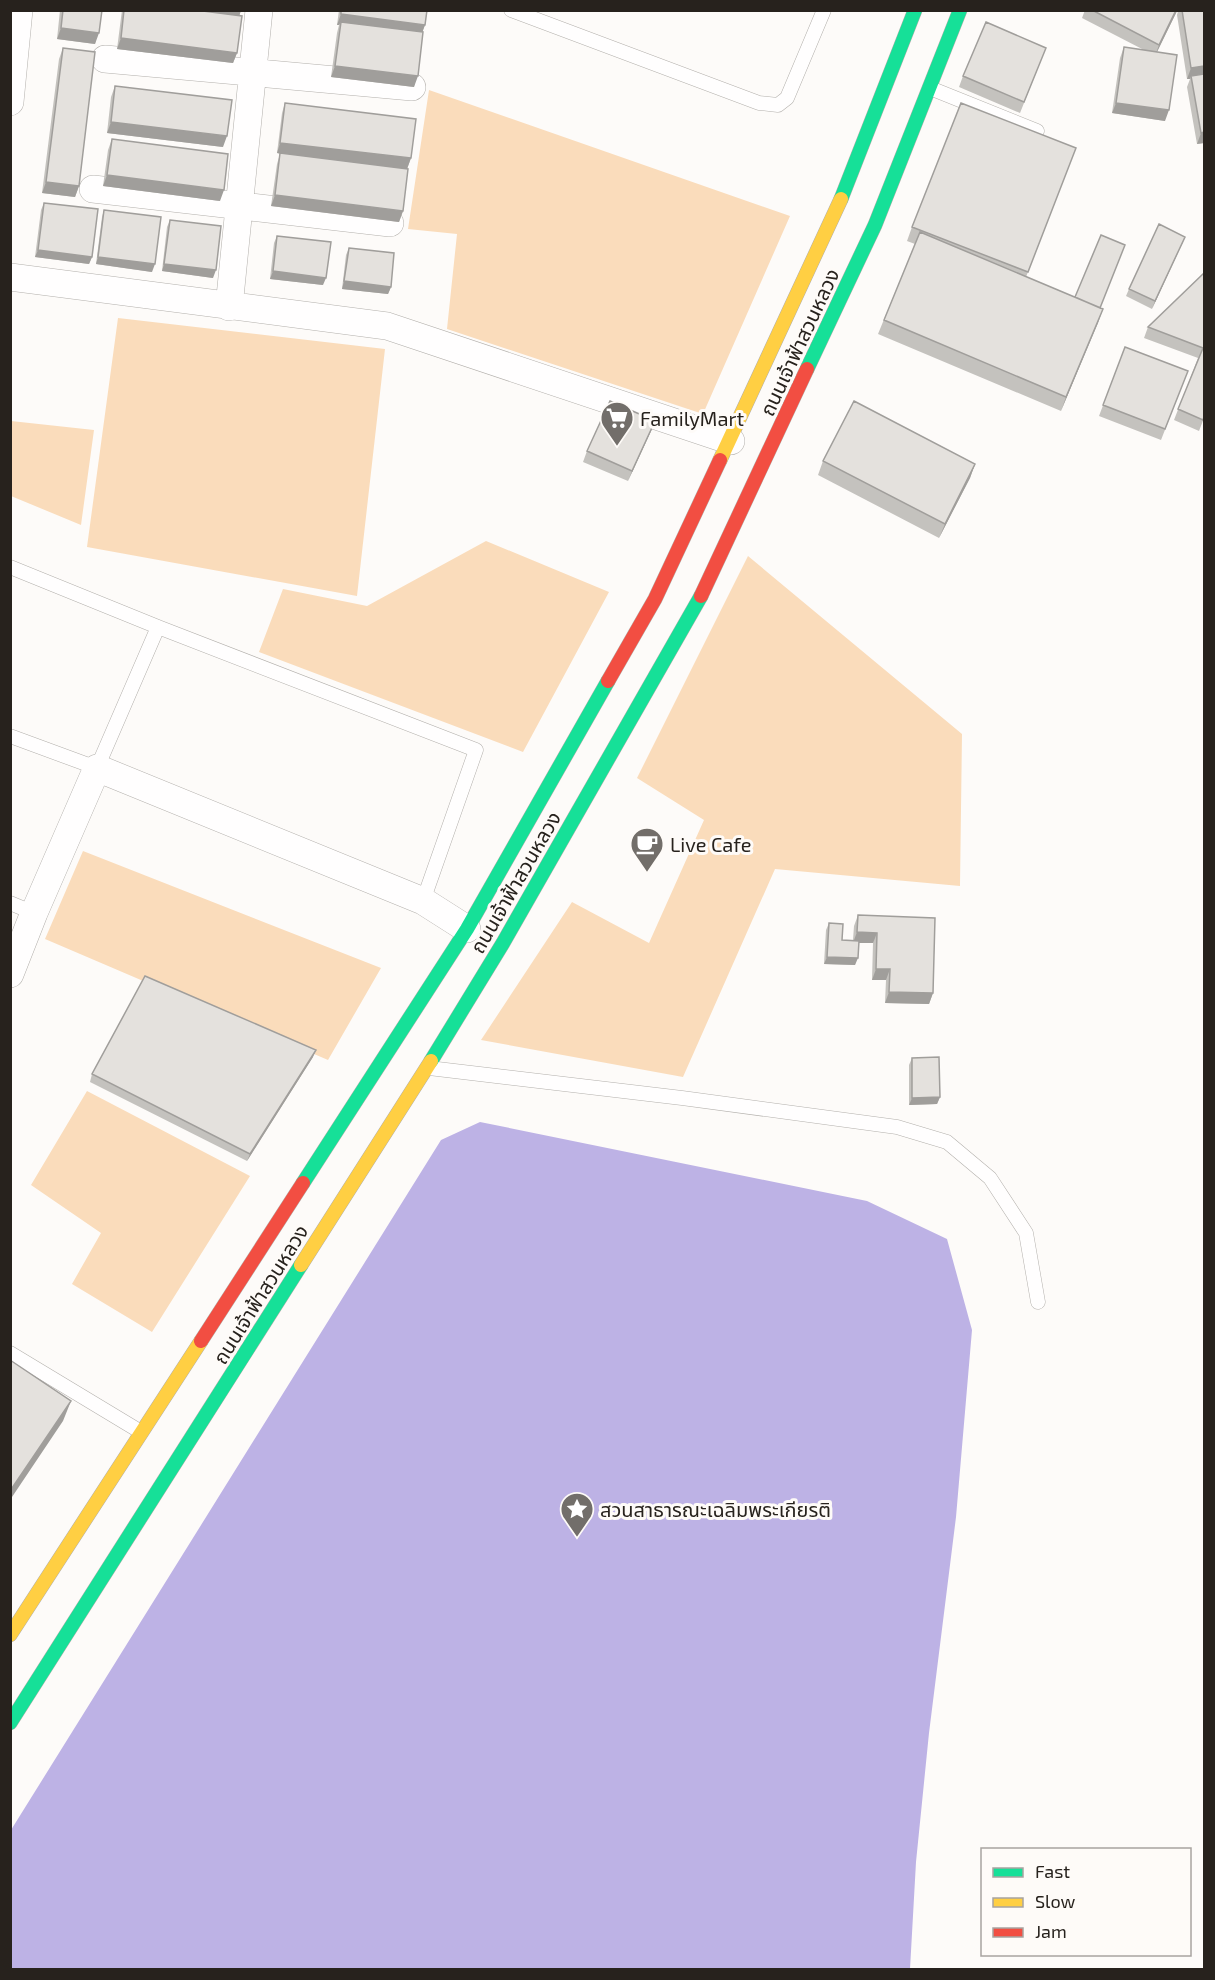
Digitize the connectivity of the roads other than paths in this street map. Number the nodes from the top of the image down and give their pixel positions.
1 (19, 10) edge
2 (259, 10) edge
3 (512, 10) edge
4 (824, 10) edge
5 (915, 10) edge
6 (960, 10) edge
7 (105, 59) dead end
8 (253, 72) junction
9 (412, 87) edge
10 (930, 88) junction
11 (10, 102) edge
12 (1037, 131) edge
13 (93, 189) dead end
14 (239, 205) junction
15 (390, 223) edge
16 (10, 277) edge
17 (229, 307) junction
18 (731, 441) junction
19 (10, 567) edge
20 (158, 627) junction
21 (10, 736) edge
22 (98, 768) junction
23 (423, 901) junction
24 (22, 908) edge
25 (467, 929) junction
26 (10, 974) edge
27 (427, 1067) junction
28 (1038, 1302) dead end
29 (10, 1353) edge
30 (141, 1432) junction
31 (10, 1635) edge
32 (10, 1723) edge

1 - 11 street
2 - 8 street
3 - 4 lane
5 - 18 main road, ถนนเจ้าฟ้าสวนหลวง
6 - 10 main road, ถนนเจ้าฟ้าสวนหลวง
7 - 8 street
8 - 9 street
8 - 14 street
10 - 12 lane
10 - 27 main road, ถนนเจ้าฟ้าสวนหลวง
13 - 14 street
14 - 15 street
14 - 17 street
16 - 17 street
17 - 18 street
18 - 25 main road, ถนนเจ้าฟ้าสวนหลวง
19 - 20 lane
20 - 22 lane
20 - 23 lane
21 - 22 lane
22 - 23 street
22 - 24 street
23 - 25 street
24 - 26 street
25 - 30 main road, ถนนเจ้าฟ้าสวนหลวง
27 - 28 lane
27 - 32 main road, ถนนเจ้าฟ้าสวนหลวง
29 - 30 lane
30 - 31 main road, ถนนเจ้าฟ้าสวนหลวง

